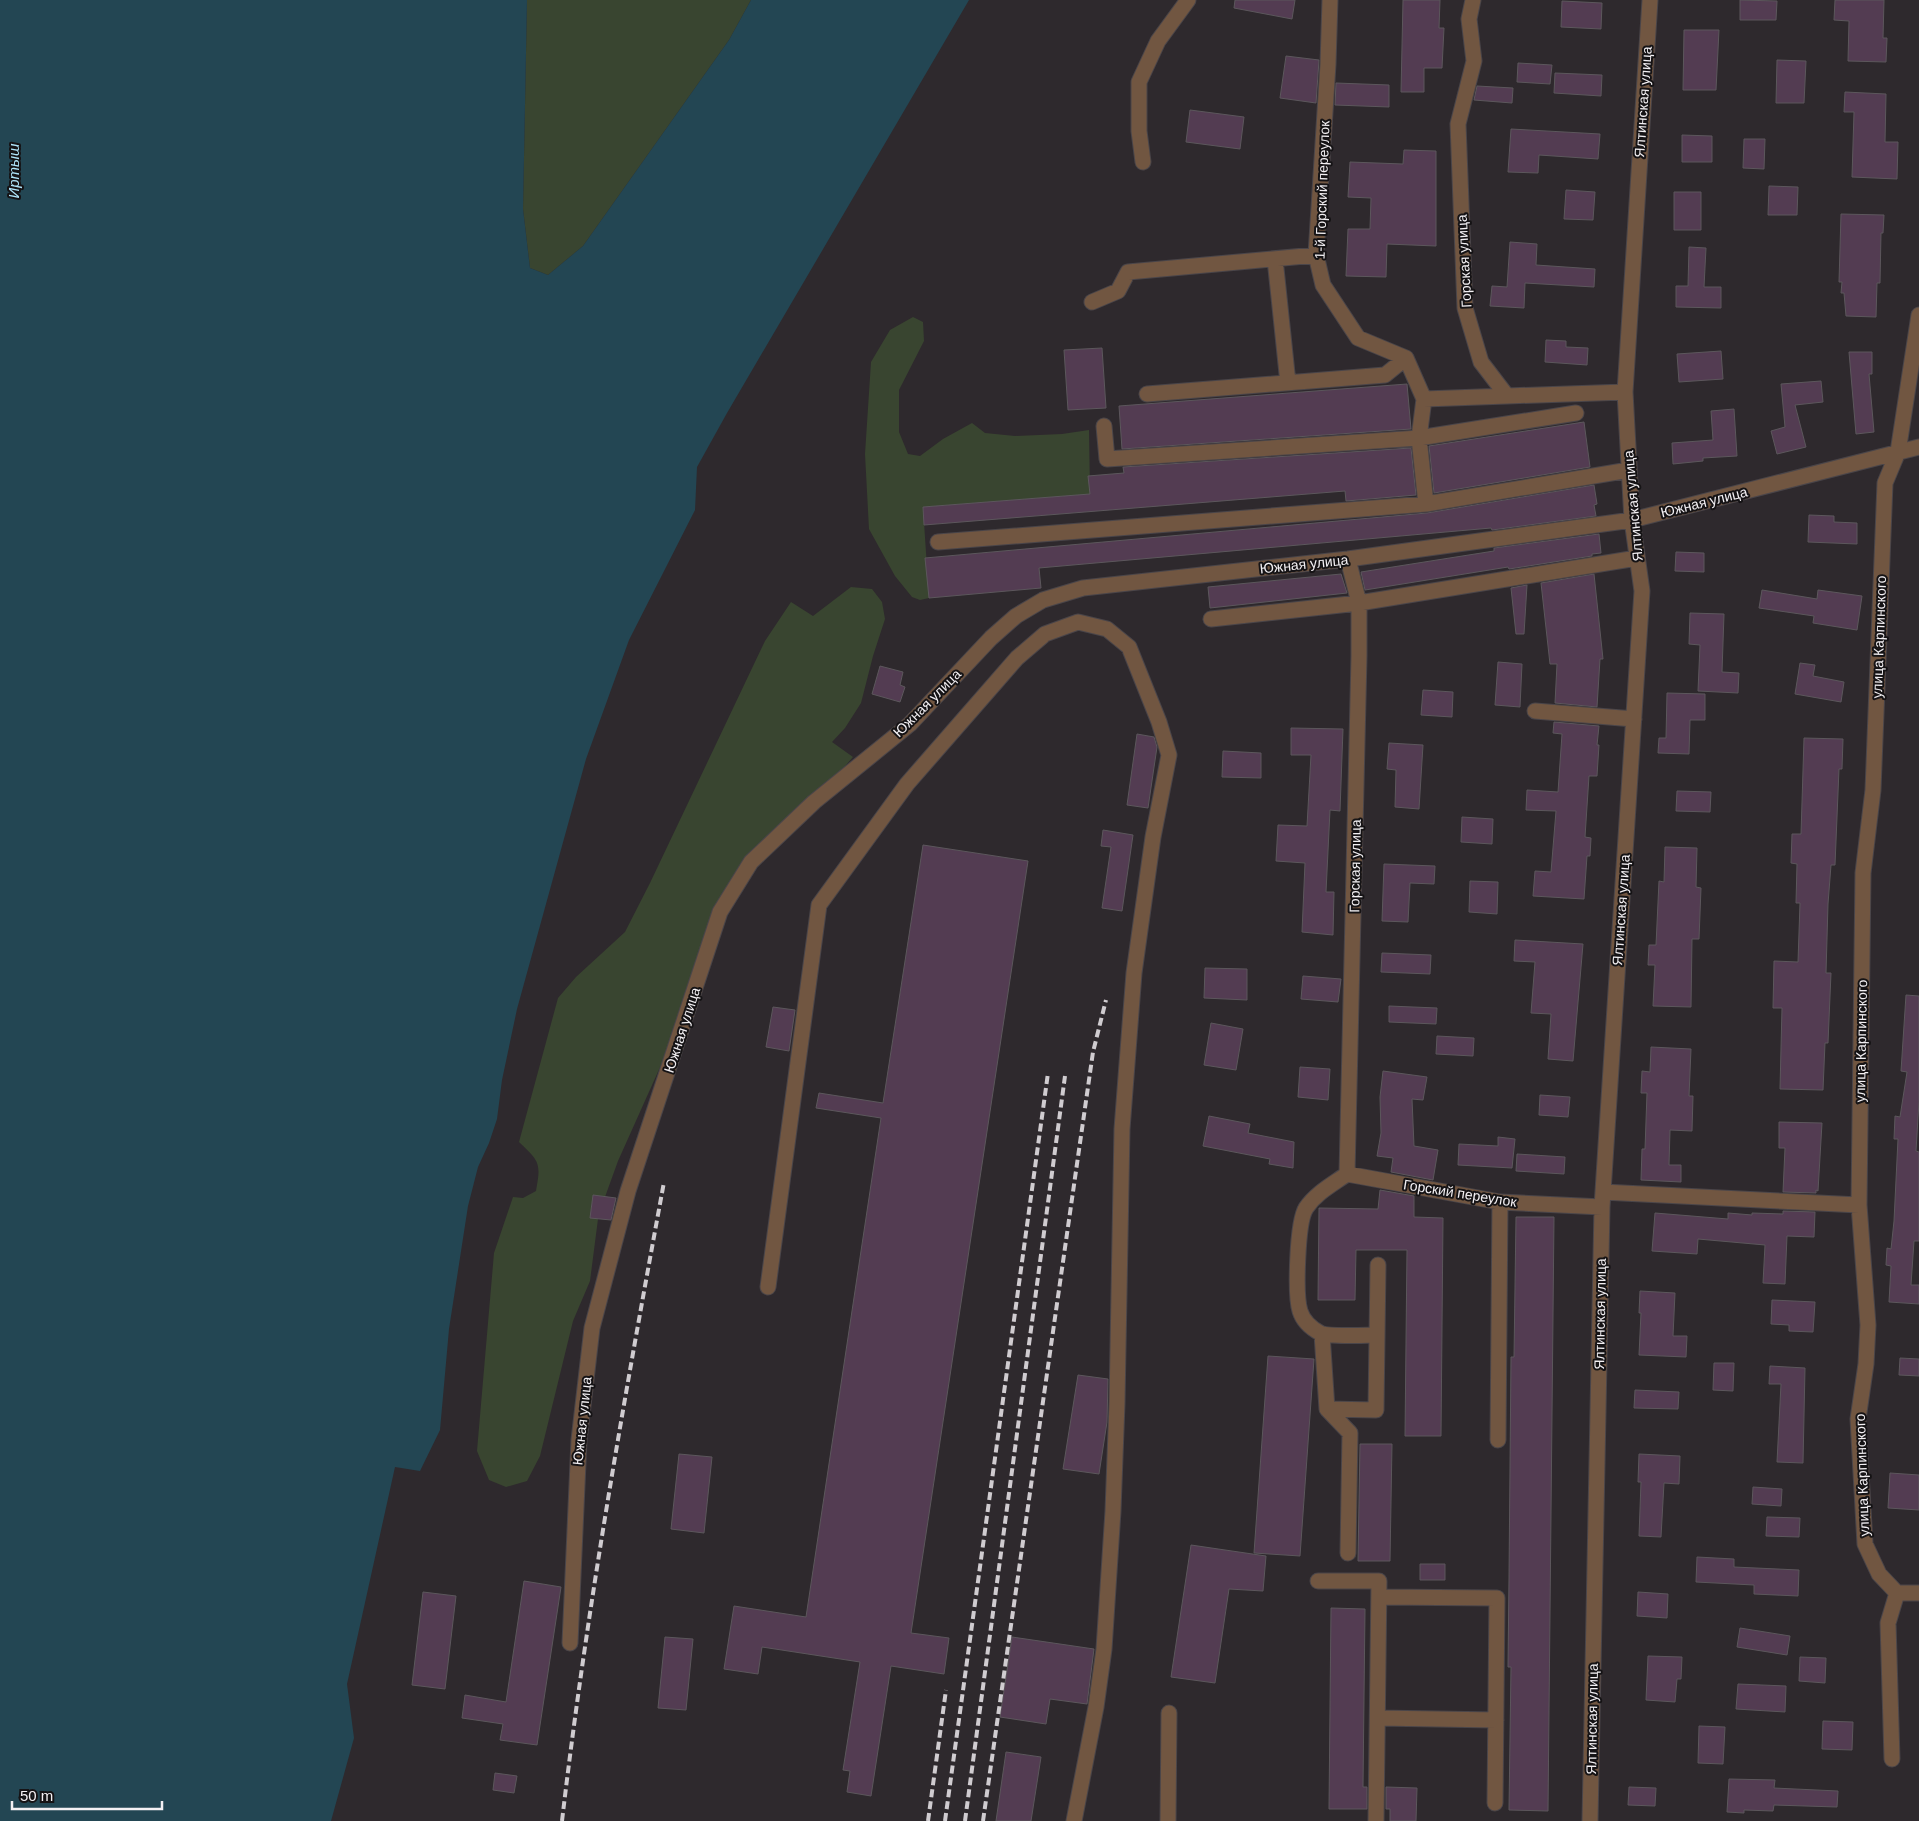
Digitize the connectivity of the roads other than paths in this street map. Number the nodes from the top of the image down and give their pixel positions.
1 (1188, 0) edge
2 (1330, 0) edge
3 (1473, 0) edge
4 (1650, 0) edge
5 (1143, 162) dead end
6 (1316, 255) junction
7 (1275, 259) junction
8 (1092, 302) dead end
9 (1919, 315) edge
10 (1406, 358) junction
11 (1288, 383) junction
12 (1625, 392) junction
13 (1147, 394) dead end
14 (1507, 396) junction
15 (1424, 399) junction
16 (1576, 413) dead end
17 (1104, 426) dead end
18 (1419, 438) junction
19 (1919, 447) edge
20 (1898, 452) junction
21 (1629, 470) junction
22 (1426, 504) junction
23 (1632, 520) junction
24 (938, 542) dead end
25 (1637, 558) junction
26 (1348, 559) junction
27 (1359, 603) junction
28 (1211, 619) dead end
29 (1535, 712) dead end
30 (1634, 719) junction
31 (1347, 1174) junction
32 (1603, 1200) junction
33 (1500, 1202) junction
34 (1859, 1205) junction
35 (1378, 1265) dead end
36 (768, 1287) dead end
37 (1322, 1334) junction
38 (1378, 1335) junction
39 (1328, 1409) junction
40 (1498, 1440) dead end
41 (1348, 1553) dead end
42 (1318, 1581) dead end
43 (1897, 1593) junction
44 (1919, 1593) edge
45 (1379, 1597) junction
46 (570, 1643) dead end
47 (1169, 1713) dead end
48 (1378, 1718) junction
49 (1496, 1720) junction
50 (1892, 1759) dead end
51 (1495, 1803) dead end
52 (1074, 1821) edge
53 (1168, 1821) edge
54 (1376, 1821) edge
55 (1590, 1821) edge

1 - 5 street
2 - 6 street, 1-й Горский переулок
3 - 14 street, Горская улица
4 - 12 street, Ялтинская улица
6 - 7 street
6 - 10 street, 1-й Горский переулок
7 - 8 street
7 - 11 street
9 - 20 street, улица Карпинского
10 - 11 street
10 - 15 street
11 - 13 street
12 - 14 street
12 - 21 street, Ялтинская улица
14 - 15 street
15 - 18 street
16 - 18 street
17 - 18 street
18 - 22 street
19 - 20 street, Южная улица
20 - 23 street, Южная улица
20 - 34 street, улица Карпинского
21 - 22 street
21 - 23 street, Ялтинская улица
22 - 24 street
23 - 25 street, Ялтинская улица
23 - 26 street, Южная улица
25 - 27 street
25 - 30 street, Ялтинская улица
26 - 27 street, Горская улица
26 - 46 street, Южная улица
27 - 28 street
27 - 31 street, Горская улица
29 - 30 street
30 - 32 street, Ялтинская улица
31 - 33 street, Горский переулок
31 - 37 street
32 - 33 street, Горский переулок
32 - 34 street, Горский переулок
32 - 55 street, Ялтинская улица
33 - 40 street
34 - 43 street, улица Карпинского
35 - 38 street
36 - 52 street
37 - 38 street
37 - 39 street
38 - 39 street
39 - 41 street
42 - 45 street
43 - 44 street
43 - 50 street
45 - 48 street
45 - 49 street
47 - 53 street
48 - 49 street
48 - 54 street
49 - 51 street

